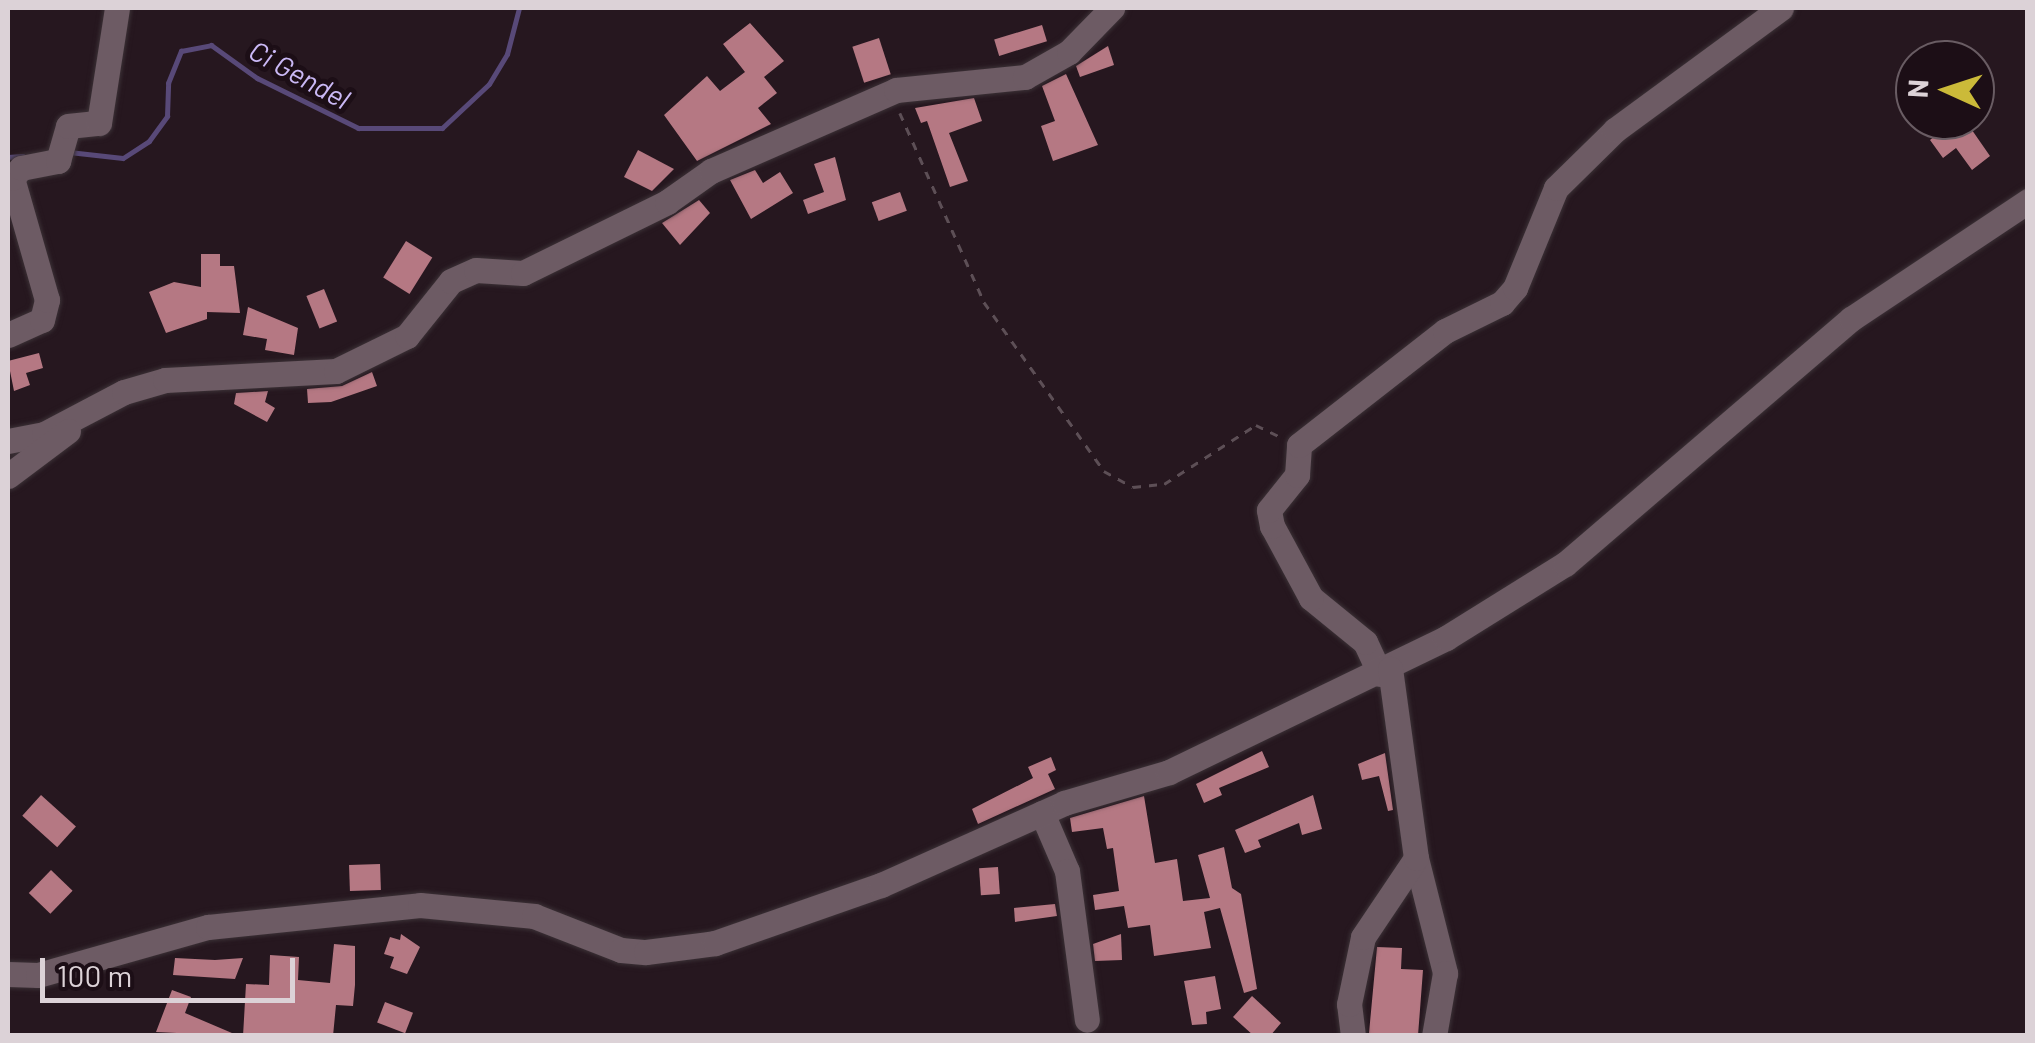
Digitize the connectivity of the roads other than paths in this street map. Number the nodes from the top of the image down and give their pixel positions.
1 (117, 8) edge
2 (1112, 8) edge
3 (1781, 8) edge
4 (2028, 202) edge
5 (8, 335) edge
6 (75, 418) junction
7 (8, 441) edge
8 (8, 476) edge
9 (1385, 671) junction
10 (1042, 813) junction
11 (1416, 858) junction
12 (8, 974) edge
13 (1087, 1020) dead end
14 (1353, 1036) edge
15 (1434, 1036) edge

1 - 5 street
2 - 6 street
3 - 9 street
4 - 9 street
6 - 7 street
6 - 8 street
9 - 10 street
9 - 11 street
10 - 12 street
10 - 13 street
11 - 14 street
11 - 15 street

